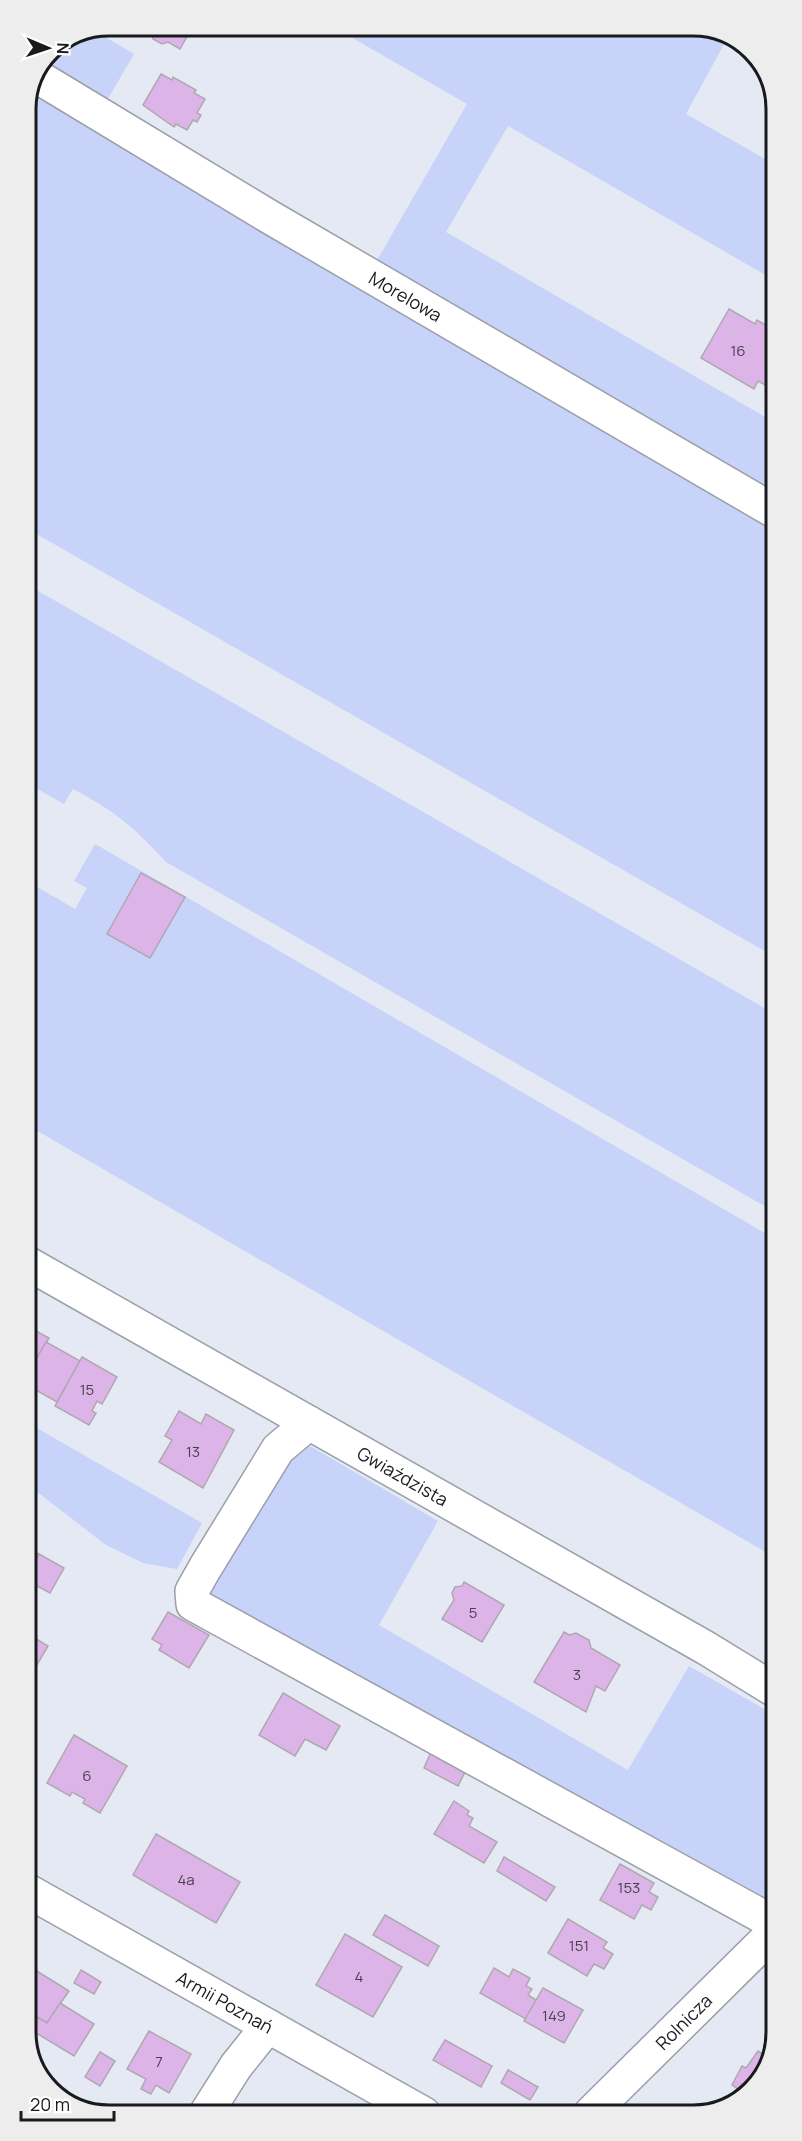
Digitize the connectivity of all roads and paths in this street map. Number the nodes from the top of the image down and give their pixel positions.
1 (43, 80) edge
2 (766, 506) edge
3 (36, 1268) edge
4 (309, 1424) junction
5 (766, 1685) edge
6 (36, 1896) edge
7 (766, 1919) edge
8 (766, 1940) edge
9 (267, 2026) junction
10 (211, 2105) edge
11 (408, 2105) edge
12 (599, 2105) edge

1 - 2 street, Morelowa
3 - 4 street, Gwiaździsta
4 - 5 street, Gwiaździsta
4 - 7 street
6 - 9 street, Armii Poznań
8 - 12 street, Rolnicza
9 - 10 street
9 - 11 street, Armii Poznań

